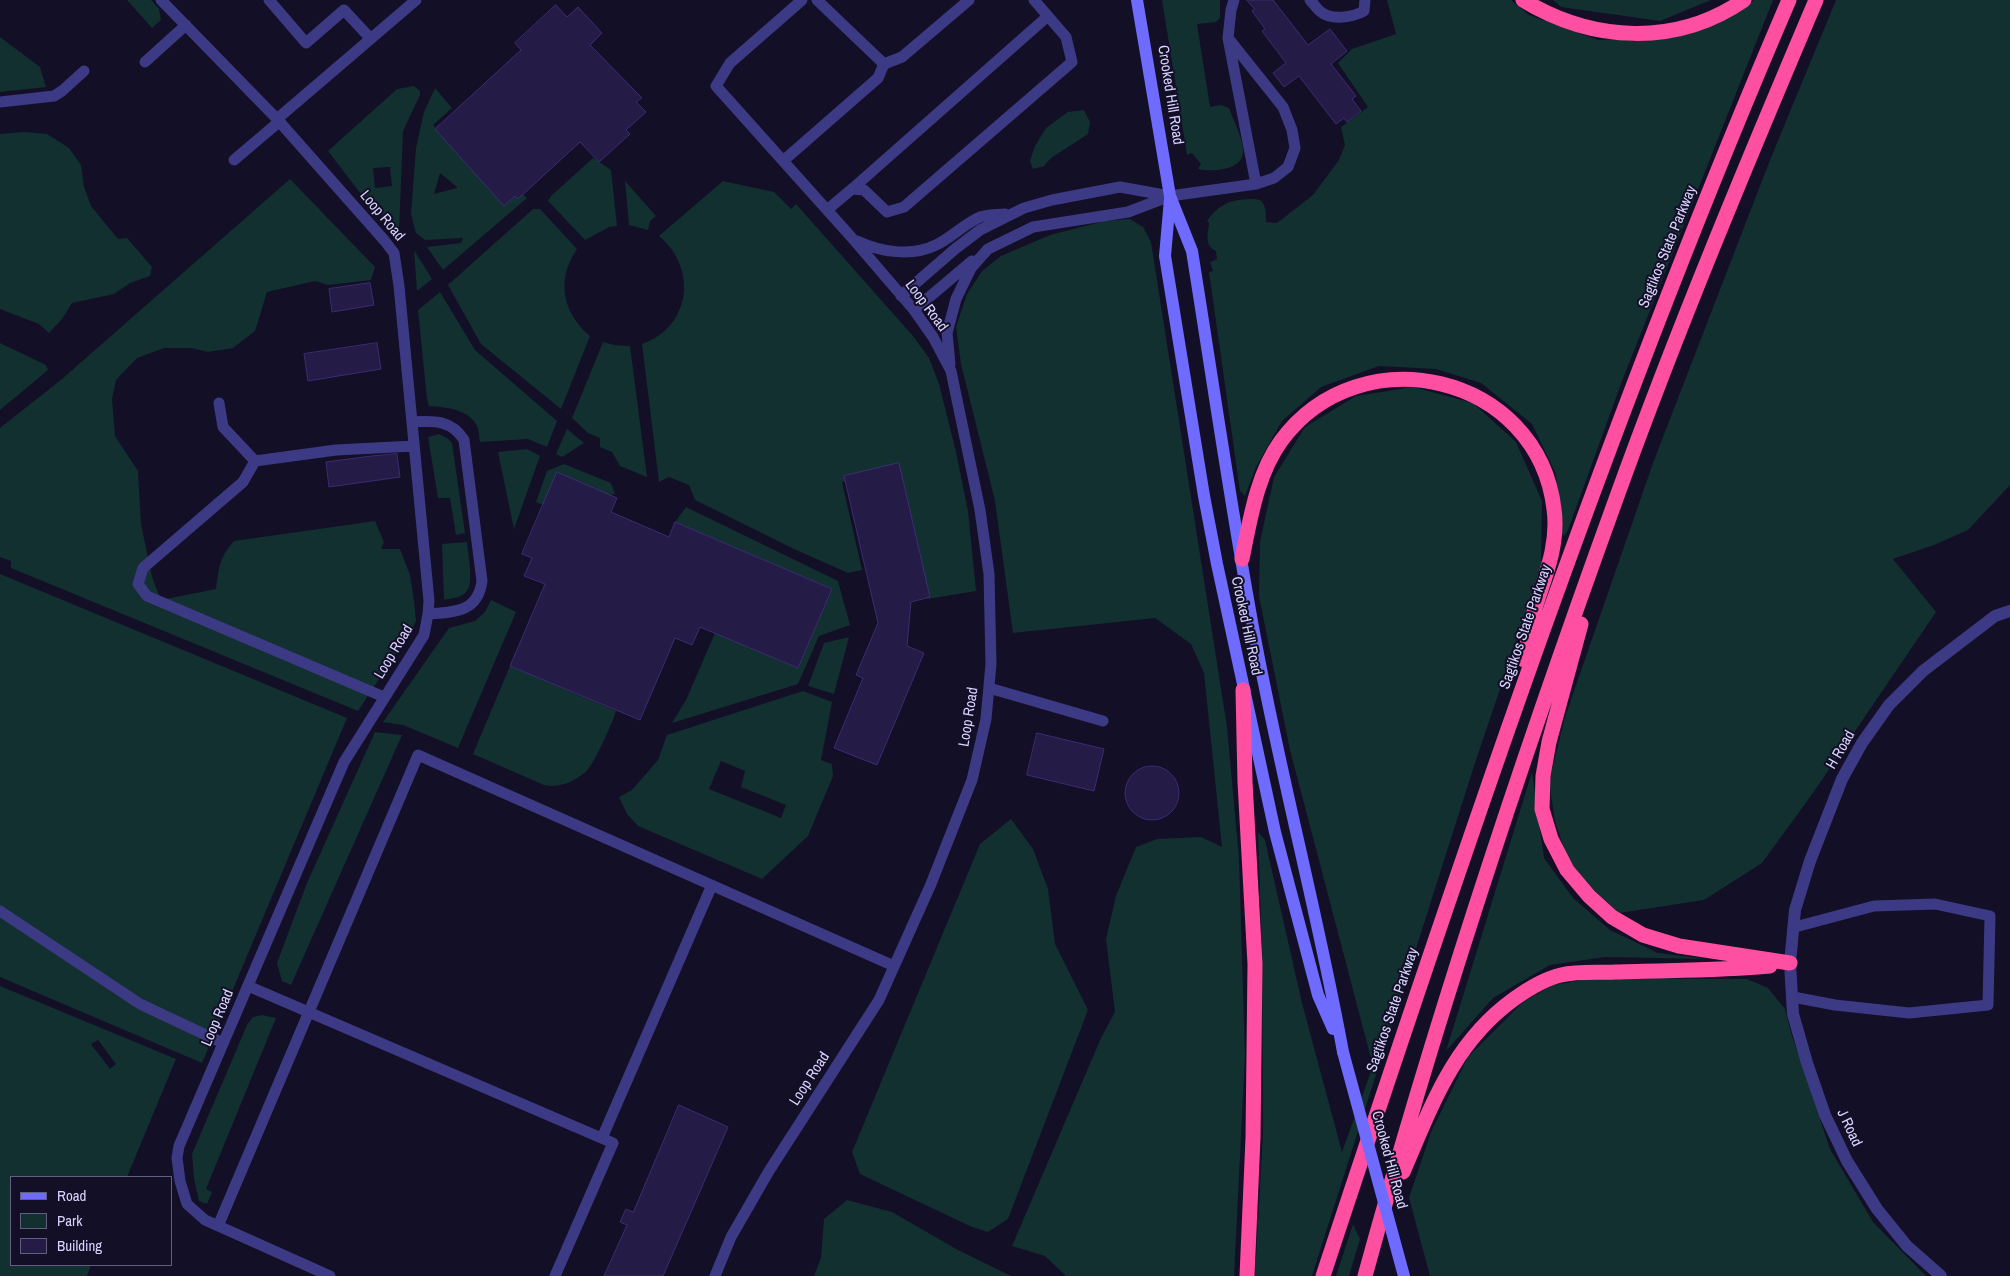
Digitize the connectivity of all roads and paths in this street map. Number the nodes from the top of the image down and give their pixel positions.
1 (161, 0) edge
2 (269, 0) edge
3 (416, 0) edge
4 (802, 0) edge
5 (816, 0) edge
6 (969, 0) edge
7 (1034, 0) edge
8 (1138, 0) edge
9 (1234, 0) edge
10 (1310, 0) edge
11 (1365, 0) edge
12 (1523, 0) edge
13 (1744, 0) edge
14 (1789, 0) edge
15 (1816, 0) edge
16 (1048, 16) junction
17 (186, 25) junction
18 (1228, 38) junction
19 (370, 39) junction
20 (145, 62) dead end
21 (884, 64) junction
22 (84, 71) dead end
23 (0, 102) edge
24 (278, 120) junction
25 (234, 160) dead end
26 (783, 161) junction
27 (1256, 184) junction
28 (852, 189) junction
29 (1170, 196) junction
30 (827, 210) junction
31 (1011, 213) junction
32 (853, 239) junction
33 (988, 249) junction
34 (902, 296) junction
35 (914, 310) junction
36 (951, 371) junction
37 (219, 404) dead end
38 (412, 422) junction
39 (414, 446) junction
40 (256, 461) junction
41 (1616, 497) junction
42 (1242, 559) junction
43 (2010, 611) edge
44 (428, 614) junction
45 (989, 688) junction
46 (1243, 690) junction
47 (384, 697) junction
48 (1103, 721) dead end
49 (1510, 723) junction
50 (712, 885) junction
51 (0, 910) edge
52 (1795, 927) junction
53 (1790, 964) junction
54 (894, 966) junction
55 (248, 986) junction
56 (1793, 997) junction
57 (309, 1012) junction
58 (223, 1043) junction
59 (1343, 1052) junction
60 (602, 1138) junction
61 (218, 1226) junction
62 (1376, 1238) junction
63 (330, 1276) edge
64 (555, 1276) edge
65 (715, 1276) edge
66 (1247, 1276) edge
67 (1323, 1276) edge
68 (1365, 1276) edge
69 (1404, 1276) edge
70 (1941, 1276) edge

1 - 17 lane, Loop Road
2 - 19 lane
3 - 19 lane
4 - 26 lane, Loop Road
5 - 21 lane
6 - 21 lane
7 - 16 lane
8 - 29 main road, Crooked Hill Road
9 - 18 lane
10 - 11 lane
12 - 13 highway
14 - 49 highway, Sagtikos State Parkway
15 - 41 highway
16 - 28 lane
16 - 28 lane
17 - 20 lane
17 - 24 lane, Loop Road
18 - 27 lane
18 - 27 lane
19 - 24 lane
21 - 26 lane
22 - 23 lane
24 - 25 lane
24 - 38 lane, Loop Road
26 - 30 lane, Loop Road
27 - 29 lane
28 - 30 lane
29 - 31 lane
29 - 33 lane
29 - 42 main road, Crooked Hill Road
29 - 46 main road, Crooked Hill Road
30 - 32 lane, Loop Road
31 - 32 lane
31 - 34 lane
32 - 34 lane, Loop Road
33 - 35 lane
33 - 36 lane
34 - 35 lane, Loop Road
35 - 36 lane, Loop Road
36 - 45 lane, Loop Road
37 - 40 lane
38 - 39 lane, Loop Road
38 - 44 lane
39 - 40 lane
39 - 44 lane, Loop Road
40 - 47 lane
41 - 53 highway
41 - 62 highway
42 - 49 highway
42 - 59 main road, Crooked Hill Road
43 - 52 street, H Road
44 - 47 lane, Loop Road
45 - 48 lane
45 - 54 lane, Loop Road
46 - 59 main road, Crooked Hill Road
46 - 66 highway
47 - 55 lane, Loop Road
49 - 67 highway, Sagtikos State Parkway
50 - 54 lane
50 - 57 lane
50 - 60 lane
51 - 58 lane
52 - 53 street, H Road
52 - 56 lane
53 - 56 street, J Road
53 - 62 highway
54 - 65 lane, Loop Road
55 - 57 lane
55 - 58 lane, Loop Road
56 - 70 street, J Road
57 - 60 lane
57 - 61 lane
58 - 61 lane, Loop Road
59 - 69 main road, Crooked Hill Road, bridge
60 - 64 lane
61 - 63 lane, Loop Road
62 - 68 highway

